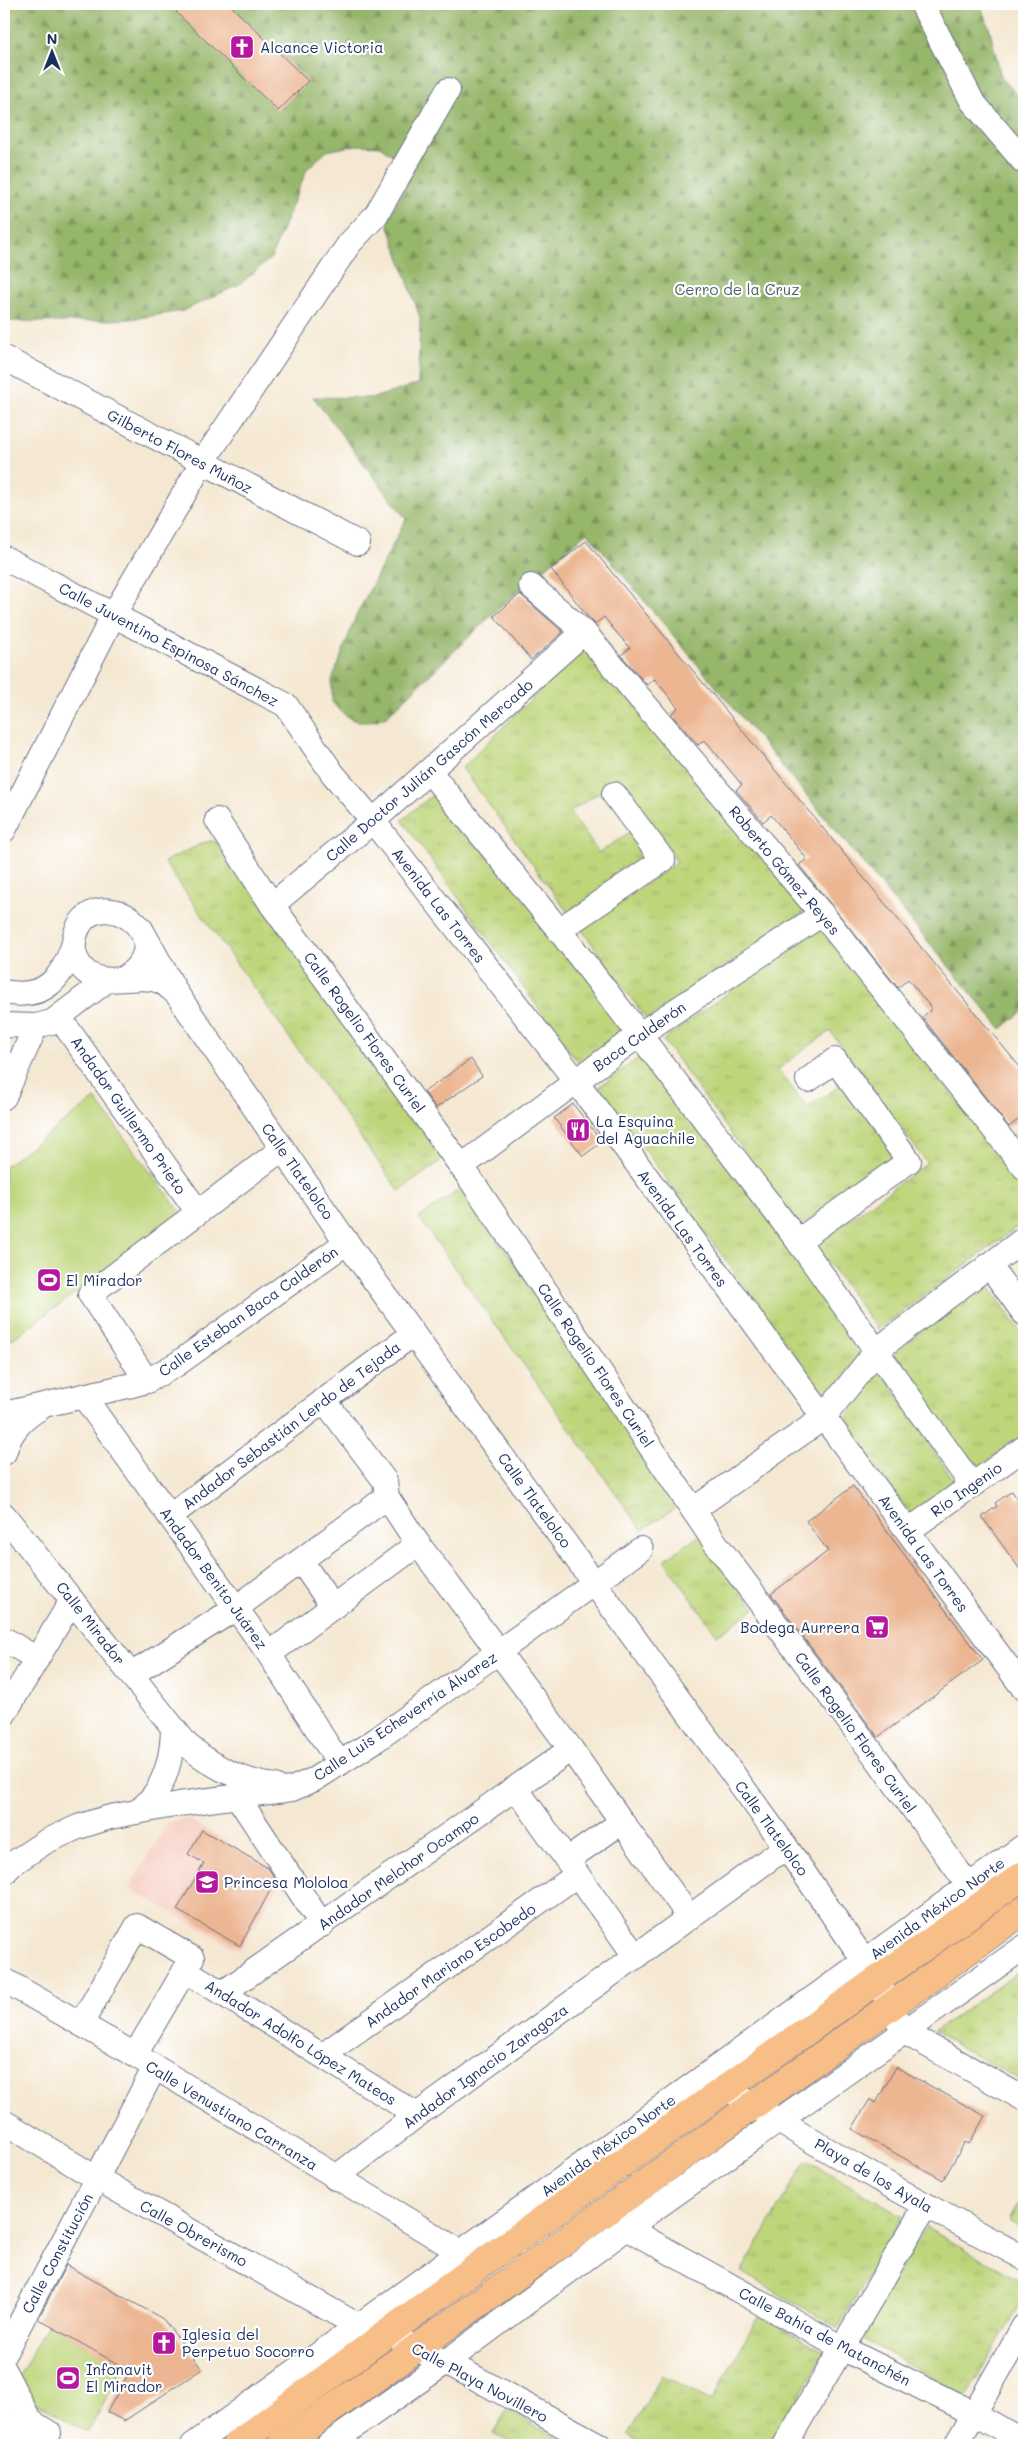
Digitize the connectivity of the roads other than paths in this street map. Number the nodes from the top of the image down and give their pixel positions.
1 (922, 4) edge
2 (448, 90) dead end
3 (1024, 162) edge
4 (4, 358) edge
5 (202, 463) junction
6 (358, 543) dead end
7 (4, 558) edge
8 (532, 586) dead end
9 (114, 614) junction
10 (584, 632) junction
11 (429, 771) junction
12 (332, 774) joint
13 (614, 794) dead end
14 (217, 820) dead end
15 (374, 821) junction
16 (4, 830) edge
17 (272, 905) junction
18 (822, 914) junction
19 (141, 929) junction
20 (559, 930) junction
21 (74, 943) junction
22 (115, 979) junction
23 (4, 992) edge
24 (177, 994) junction
25 (59, 1017) junction
26 (4, 1025) edge
27 (36, 1026) junction
28 (640, 1034) junction
29 (808, 1080) dead end
30 (576, 1081) junction
31 (4, 1097) edge
32 (282, 1150) junction
33 (462, 1166) junction
34 (1024, 1167) edge
35 (198, 1212) junction
36 (1024, 1239) edge
37 (798, 1241) junction
38 (347, 1242) junction
39 (989, 1265) junction
40 (1024, 1313) edge
41 (414, 1334) junction
42 (877, 1350) junction
43 (147, 1381) junction
44 (84, 1397) junction
45 (324, 1400) junction
46 (50, 1402) junction
47 (4, 1414) edge
48 (823, 1418) junction
49 (1024, 1448) edge
50 (4, 1453) edge
51 (972, 1485) junction
52 (387, 1497) junction
53 (693, 1510) junction
54 (4, 1514) edge
55 (170, 1516) junction
56 (908, 1531) junction
57 (418, 1544) junction
58 (640, 1549) dead end
59 (301, 1561) junction
60 (595, 1582) junction
61 (72, 1600) junction
62 (333, 1607) junction
63 (236, 1608) junction
64 (4, 1639) edge
65 (498, 1653) junction
66 (269, 1654) junction
67 (37, 1659) junction
68 (131, 1675) junction
69 (1024, 1689) edge
70 (4, 1714) edge
71 (173, 1730) junction
72 (571, 1749) junction
73 (339, 1763) junction
74 (292, 1788) junction
75 (516, 1788) junction
76 (238, 1796) junction
77 (138, 1811) junction
78 (622, 1822) junction
79 (1024, 1846) edge
80 (786, 1847) junction
81 (7, 1865) edge
82 (572, 1868) junction
83 (1024, 1875) edge
84 (975, 1895) junction
85 (1024, 1910) edge
86 (690, 1918) junction
87 (322, 1925) junction
88 (1024, 1947) edge
89 (636, 1956) junction
90 (871, 1969) junction
91 (185, 1970) junction
92 (4, 1980) edge
93 (224, 1992) junction
94 (891, 2006) junction
95 (80, 2024) junction
96 (904, 2032) junction
97 (323, 2055) junction
98 (145, 2061) junction
99 (726, 2088) junction
100 (1024, 2099) edge
101 (753, 2106) junction
102 (417, 2115) junction
103 (778, 2121) junction
104 (4, 2122) edge
105 (96, 2178) junction
106 (335, 2178) junction
107 (926, 2205) junction
108 (602, 2214) junction
109 (627, 2228) junction
110 (470, 2258) junction
111 (1024, 2258) edge
112 (502, 2286) junction
113 (358, 2325) junction
114 (1024, 2326) edge
115 (389, 2331) junction
116 (842, 2348) junction
117 (415, 2349) junction
118 (4, 2354) edge
119 (446, 2362) junction
120 (4, 2371) edge
121 (975, 2414) junction
122 (19, 2432) edge
123 (1024, 2442) edge
124 (40, 2445) edge
125 (193, 2445) edge
126 (236, 2445) edge
127 (282, 2445) edge
128 (328, 2445) edge
129 (599, 2445) edge
130 (785, 2445) edge
131 (956, 2445) edge

1 - 3 street
2 - 5 street
4 - 5 street, Gilberto Flores Muñoz
5 - 6 street, Gilberto Flores Muñoz
5 - 9 street
7 - 9 street, Calle Juventino Espinosa Sánchez
8 - 10 street, Roberto Gómez Reyes
9 - 12 street, Calle Juventino Espinosa Sánchez
9 - 16 street
10 - 11 street, Calle Doctor Julián Gascón Mercado
10 - 18 street, Roberto Gómez Reyes
11 - 15 street, Calle Doctor Julián Gascón Mercado
11 - 20 street
12 - 15 street, Avenida Las Torres
13 - 20 street
14 - 17 street, Calle Rogelio Flores Curiel
15 - 17 street, Calle Doctor Julián Gascón Mercado
15 - 30 street, Avenida Las Torres
17 - 33 street, Calle Rogelio Flores Curiel
18 - 28 street, Baca Calderón
18 - 34 street, Roberto Gómez Reyes
19 - 21 street, Calle Tlatelolco
19 - 22 street
19 - 24 street, Calle Tlatelolco
20 - 28 street
21 - 22 street
21 - 23 street
22 - 24 street, Calle Tlatelolco
22 - 25 street
24 - 32 street, Calle Tlatelolco
25 - 27 street
25 - 35 street, Andador Guillermo Prieto
26 - 27 street
27 - 31 street
28 - 30 street, Baca Calderón
28 - 37 street
29 - 37 street
30 - 33 street, Baca Calderón
30 - 48 street, Avenida Las Torres
32 - 35 street
32 - 38 street, Calle Tlatelolco
33 - 53 street, Calle Rogelio Flores Curiel
35 - 43 street
36 - 39 street
37 - 42 street
38 - 41 street, Calle Tlatelolco
38 - 43 street, Calle Esteban Baca Calderón
39 - 40 street
39 - 42 street
41 - 45 street, Andador Sebastián Lerdo de Tejada
41 - 60 street, Calle Tlatelolco
42 - 48 street
42 - 51 street
43 - 44 street, Calle Esteban Baca Calderón
44 - 46 street, Calle Esteban Baca Calderón
44 - 55 street, Andador Benito Juárez
45 - 52 street
45 - 55 street, Andador Sebastián Lerdo de Tejada
46 - 47 street, Calle Esteban Baca Calderón
46 - 50 street
48 - 53 street
48 - 56 street, Avenida Las Torres
49 - 51 street, Río Ingenio
51 - 56 street, Río Ingenio
52 - 57 street
52 - 59 street
53 - 84 street, Calle Rogelio Flores Curiel
54 - 61 street, Calle Mirador
55 - 63 street, Andador Benito Juárez
56 - 69 street, Avenida Las Torres
57 - 62 street
57 - 65 street
58 - 60 street, Calle Luis Echeverría Álvarez
59 - 62 street
59 - 63 street
60 - 65 street, Calle Luis Echeverría Álvarez
60 - 80 street, Calle Tlatelolco
61 - 67 street
61 - 68 street, Calle Mirador
62 - 66 street
63 - 66 street, Andador Benito Juárez
63 - 68 street
64 - 67 street
65 - 72 street
65 - 73 street, Calle Luis Echeverría Álvarez
66 - 73 street, Andador Benito Juárez
67 - 70 street
68 - 71 street, Calle Mirador
71 - 74 street, Calle Mirador
71 - 77 street
72 - 75 street, Andador Melchor Ocampo
72 - 78 street
73 - 74 street, Calle Luis Echeverría Álvarez
74 - 76 street, Calle Luis Echeverría Álvarez
75 - 82 street
75 - 87 street, Andador Melchor Ocampo
76 - 77 street, Calle Luis Echeverría Álvarez
76 - 87 street
77 - 81 street, Calle Luis Echeverría Álvarez
78 - 82 street, Andador Mariano Escobedo
78 - 86 street
79 - 84 street, Avenida México Norte
80 - 86 street, Andador Ignacio Zaragoza
80 - 90 street, Calle Tlatelolco
82 - 89 street
82 - 97 street, Andador Mariano Escobedo
83 - 84 main road, Avenida México Norte
84 - 90 main road, Avenida México Norte
85 - 94 main road
86 - 89 street, Andador Ignacio Zaragoza
87 - 93 street, Andador Melchor Ocampo
88 - 96 street
89 - 102 street, Andador Ignacio Zaragoza
90 - 94 street, Calle Tlatelolco
90 - 99 main road, Avenida México Norte
90 - 110 street, Avenida México Norte
91 - 93 street, Andador Adolfo López Mateos
91 - 95 street
91 - 98 street, Calle Constitución
92 - 95 street, Calle Venustiano Carranza
93 - 97 street, Andador Adolfo López Mateos
94 - 96 street, Calle Tlatelolco
94 - 101 main road
95 - 98 street, Calle Venustiano Carranza
96 - 100 street
96 - 103 street
97 - 102 street, Andador Adolfo López Mateos
98 - 105 street, Calle Constitución
98 - 106 street, Calle Venustiano Carranza
99 - 101 street, Playa de los Ayala
99 - 110 main road, Avenida México Norte
101 - 103 street, Playa de los Ayala
101 - 108 main road
102 - 106 street, Andador Ignacio Zaragoza
103 - 107 street, Playa de los Ayala
103 - 109 street
104 - 105 street, Calle Obrerismo
105 - 113 street, Calle Obrerismo
105 - 118 street, Calle Constitución
106 - 110 street, Calle Venustiano Carranza
107 - 111 street, Playa de los Ayala
107 - 116 street
108 - 109 street, Calle Bahía de Matanchén
108 - 112 main road
109 - 116 street, Calle Bahía de Matanchén
109 - 119 street
110 - 112 main road
110 - 113 street, Avenida México Norte
110 - 115 main road, Avenida México Norte
112 - 117 main road
113 - 115 street, Calle Obrerismo
113 - 125 street, Avenida México Norte
114 - 121 street
115 - 117 street, Calle Playa Novillero
115 - 126 main road, Avenida México Norte
116 - 121 street, Calle Bahía de Matanchén
116 - 130 street
117 - 119 street, Calle Playa Novillero
117 - 127 main road
119 - 128 street
119 - 129 street, Calle Playa Novillero
120 - 122 street
121 - 123 street, Calle Bahía de Matanchén
121 - 131 street
122 - 124 street

